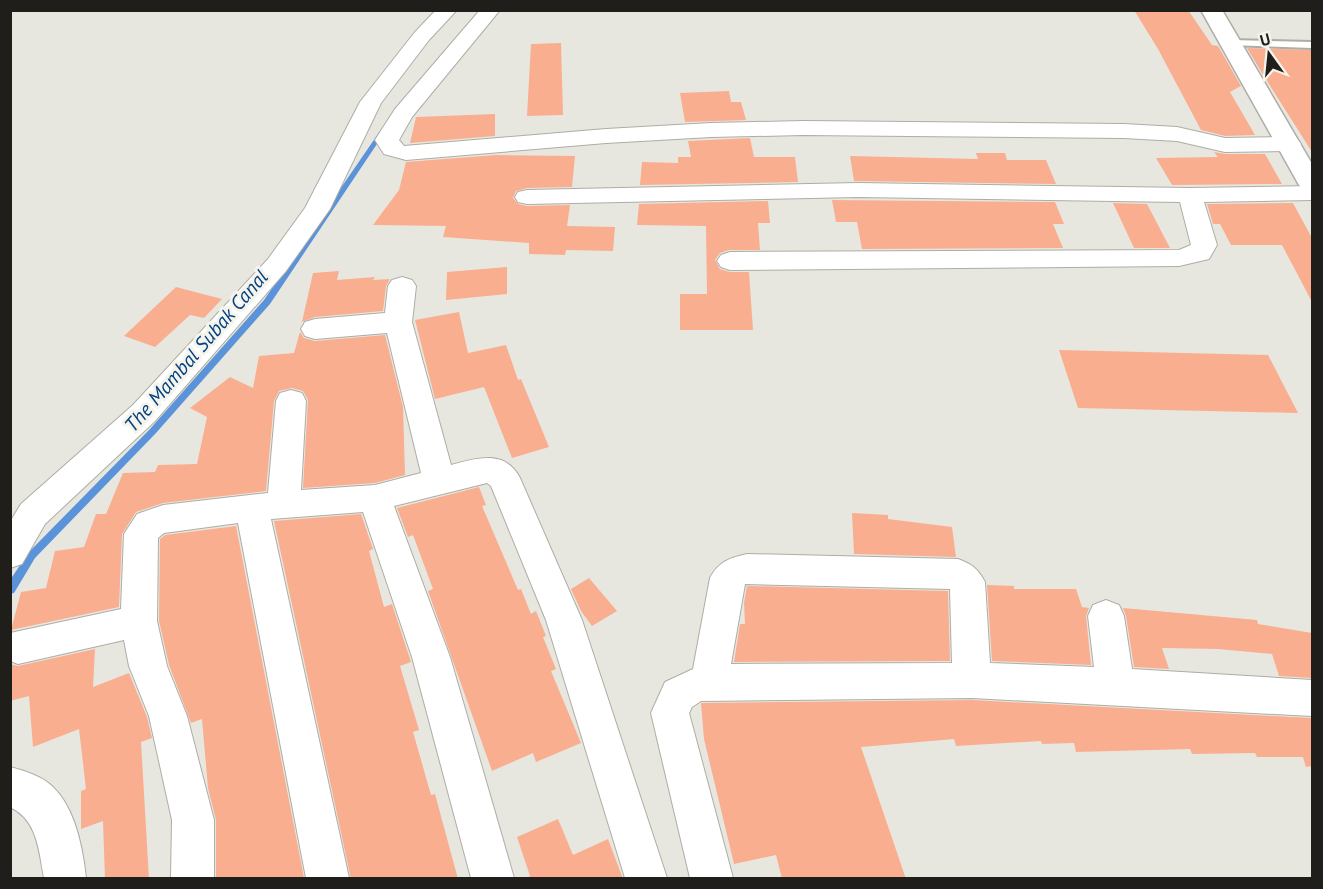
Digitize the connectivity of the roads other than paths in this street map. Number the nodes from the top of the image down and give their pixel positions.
1 (448, 10) edge
2 (491, 10) edge
3 (1211, 10) edge
4 (1231, 43) junction
5 (1312, 45) edge
6 (399, 68) junction
7 (438, 73) junction
8 (1289, 144) junction
9 (1309, 174) edge
10 (1312, 193) edge
11 (1190, 195) junction
12 (527, 197) dead end
13 (730, 261) dead end
14 (402, 286) dead end
15 (398, 322) junction
16 (315, 329) dead end
17 (291, 401) dead end
18 (438, 480) junction
19 (375, 498) junction
20 (268, 506) junction
21 (10, 554) edge
22 (1106, 616) dead end
23 (140, 621) junction
24 (18, 647) dead end
25 (972, 680) junction
26 (709, 682) junction
27 (1115, 686) junction
28 (1312, 698) edge
29 (10, 787) edge
30 (65, 879) edge
31 (194, 879) edge
32 (328, 879) edge
33 (494, 879) edge
34 (646, 879) edge
35 (711, 879) edge

1 - 6 street
2 - 7 street
3 - 4 main road
4 - 5 lane
4 - 8 main road
6 - 7 street
6 - 21 street
7 - 8 street
8 - 9 main road
10 - 11 street
11 - 12 street
11 - 13 street
14 - 15 street
15 - 16 street
15 - 18 street
17 - 20 street
18 - 19 street
18 - 34 street
19 - 20 street
19 - 33 street
20 - 23 street
20 - 32 street
22 - 27 street
23 - 24 street
23 - 31 street
25 - 26 street
25 - 26 street
25 - 27 street
26 - 35 street
27 - 28 street
29 - 30 street

